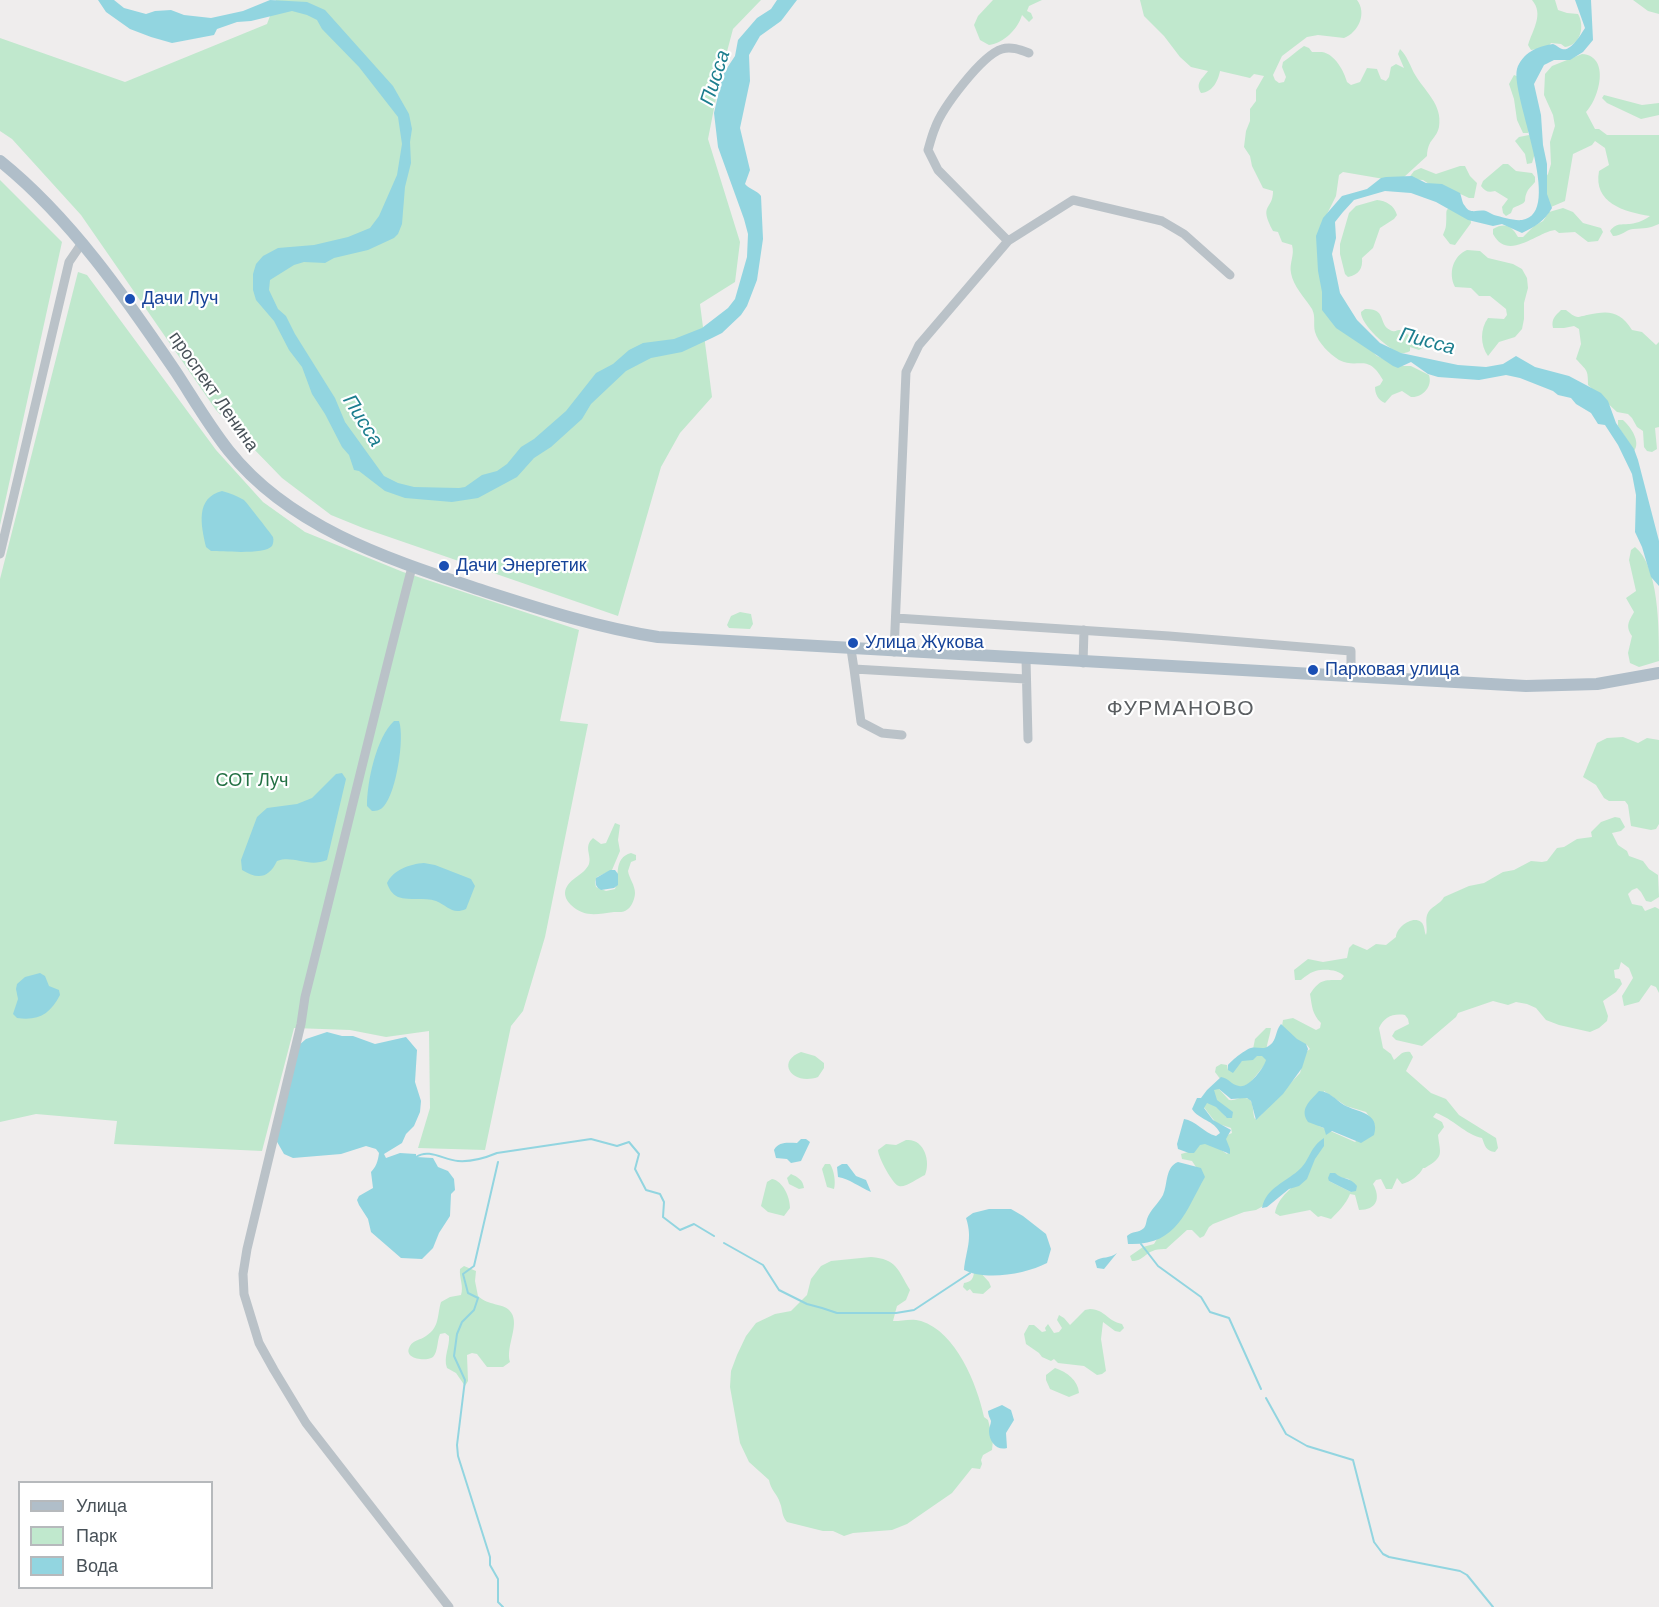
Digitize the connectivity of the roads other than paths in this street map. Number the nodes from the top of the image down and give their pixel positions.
1 (1029, 53) dead end
2 (0, 161) edge
3 (1008, 241) junction
4 (82, 243) junction
5 (1230, 275) dead end
6 (0, 554) edge
7 (412, 567) junction
8 (896, 618) junction
9 (1084, 630) junction
10 (851, 649) junction
11 (894, 652) junction
12 (1026, 659) junction
13 (1083, 663) junction
14 (854, 669) junction
15 (1659, 673) edge
16 (1351, 677) junction
17 (1026, 680) junction
18 (902, 735) dead end
19 (1028, 739) dead end
20 (449, 1607) edge

1 - 3 street
2 - 4 main road, проспект Ленина
3 - 5 street
3 - 8 street
4 - 6 street
4 - 7 main road, проспект Ленина
7 - 10 main road, проспект Ленина
7 - 20 street
8 - 9 street
8 - 11 street
9 - 13 street
9 - 16 street
10 - 11 main road, проспект Ленина
10 - 14 street
11 - 12 main road, проспект Ленина
12 - 13 main road, проспект Ленина
12 - 17 street
13 - 16 main road, проспект Ленина
14 - 17 street
14 - 18 street
15 - 16 main road, проспект Ленина
17 - 19 street

